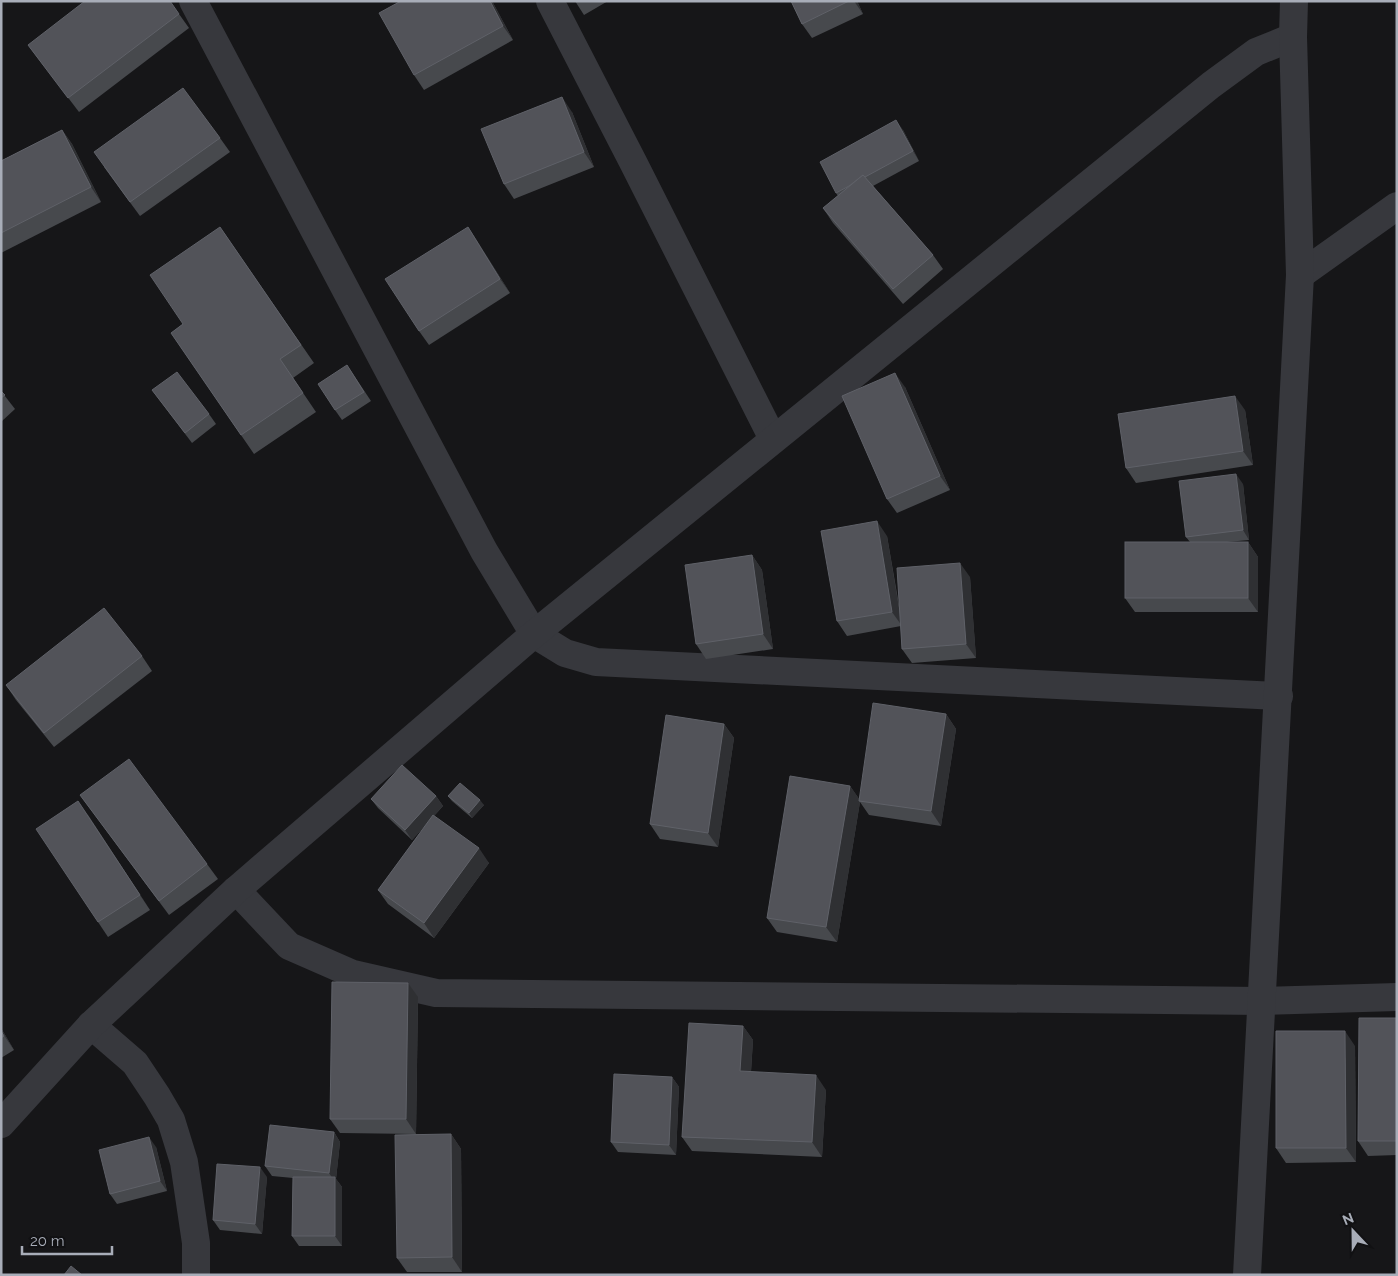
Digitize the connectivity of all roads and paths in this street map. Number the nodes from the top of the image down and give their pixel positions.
1 (193, 1) edge
2 (550, 1) edge
3 (1294, 1) edge
4 (1293, 38) junction
5 (1397, 206) edge
6 (1300, 275) junction
7 (773, 439) junction
8 (534, 634) junction
9 (1279, 696) junction
10 (236, 890) junction
11 (1397, 997) edge
12 (1262, 1001) junction
13 (91, 1025) junction
14 (1, 1124) edge
15 (196, 1275) edge
16 (1247, 1275) edge

1 - 8 street
2 - 7 street
3 - 4 street
4 - 6 street
4 - 7 street
5 - 6 street
6 - 9 street
7 - 8 street
8 - 9 street
8 - 10 street
9 - 12 street
10 - 12 street
10 - 13 street
11 - 12 street
12 - 16 street
13 - 14 street
13 - 15 street

